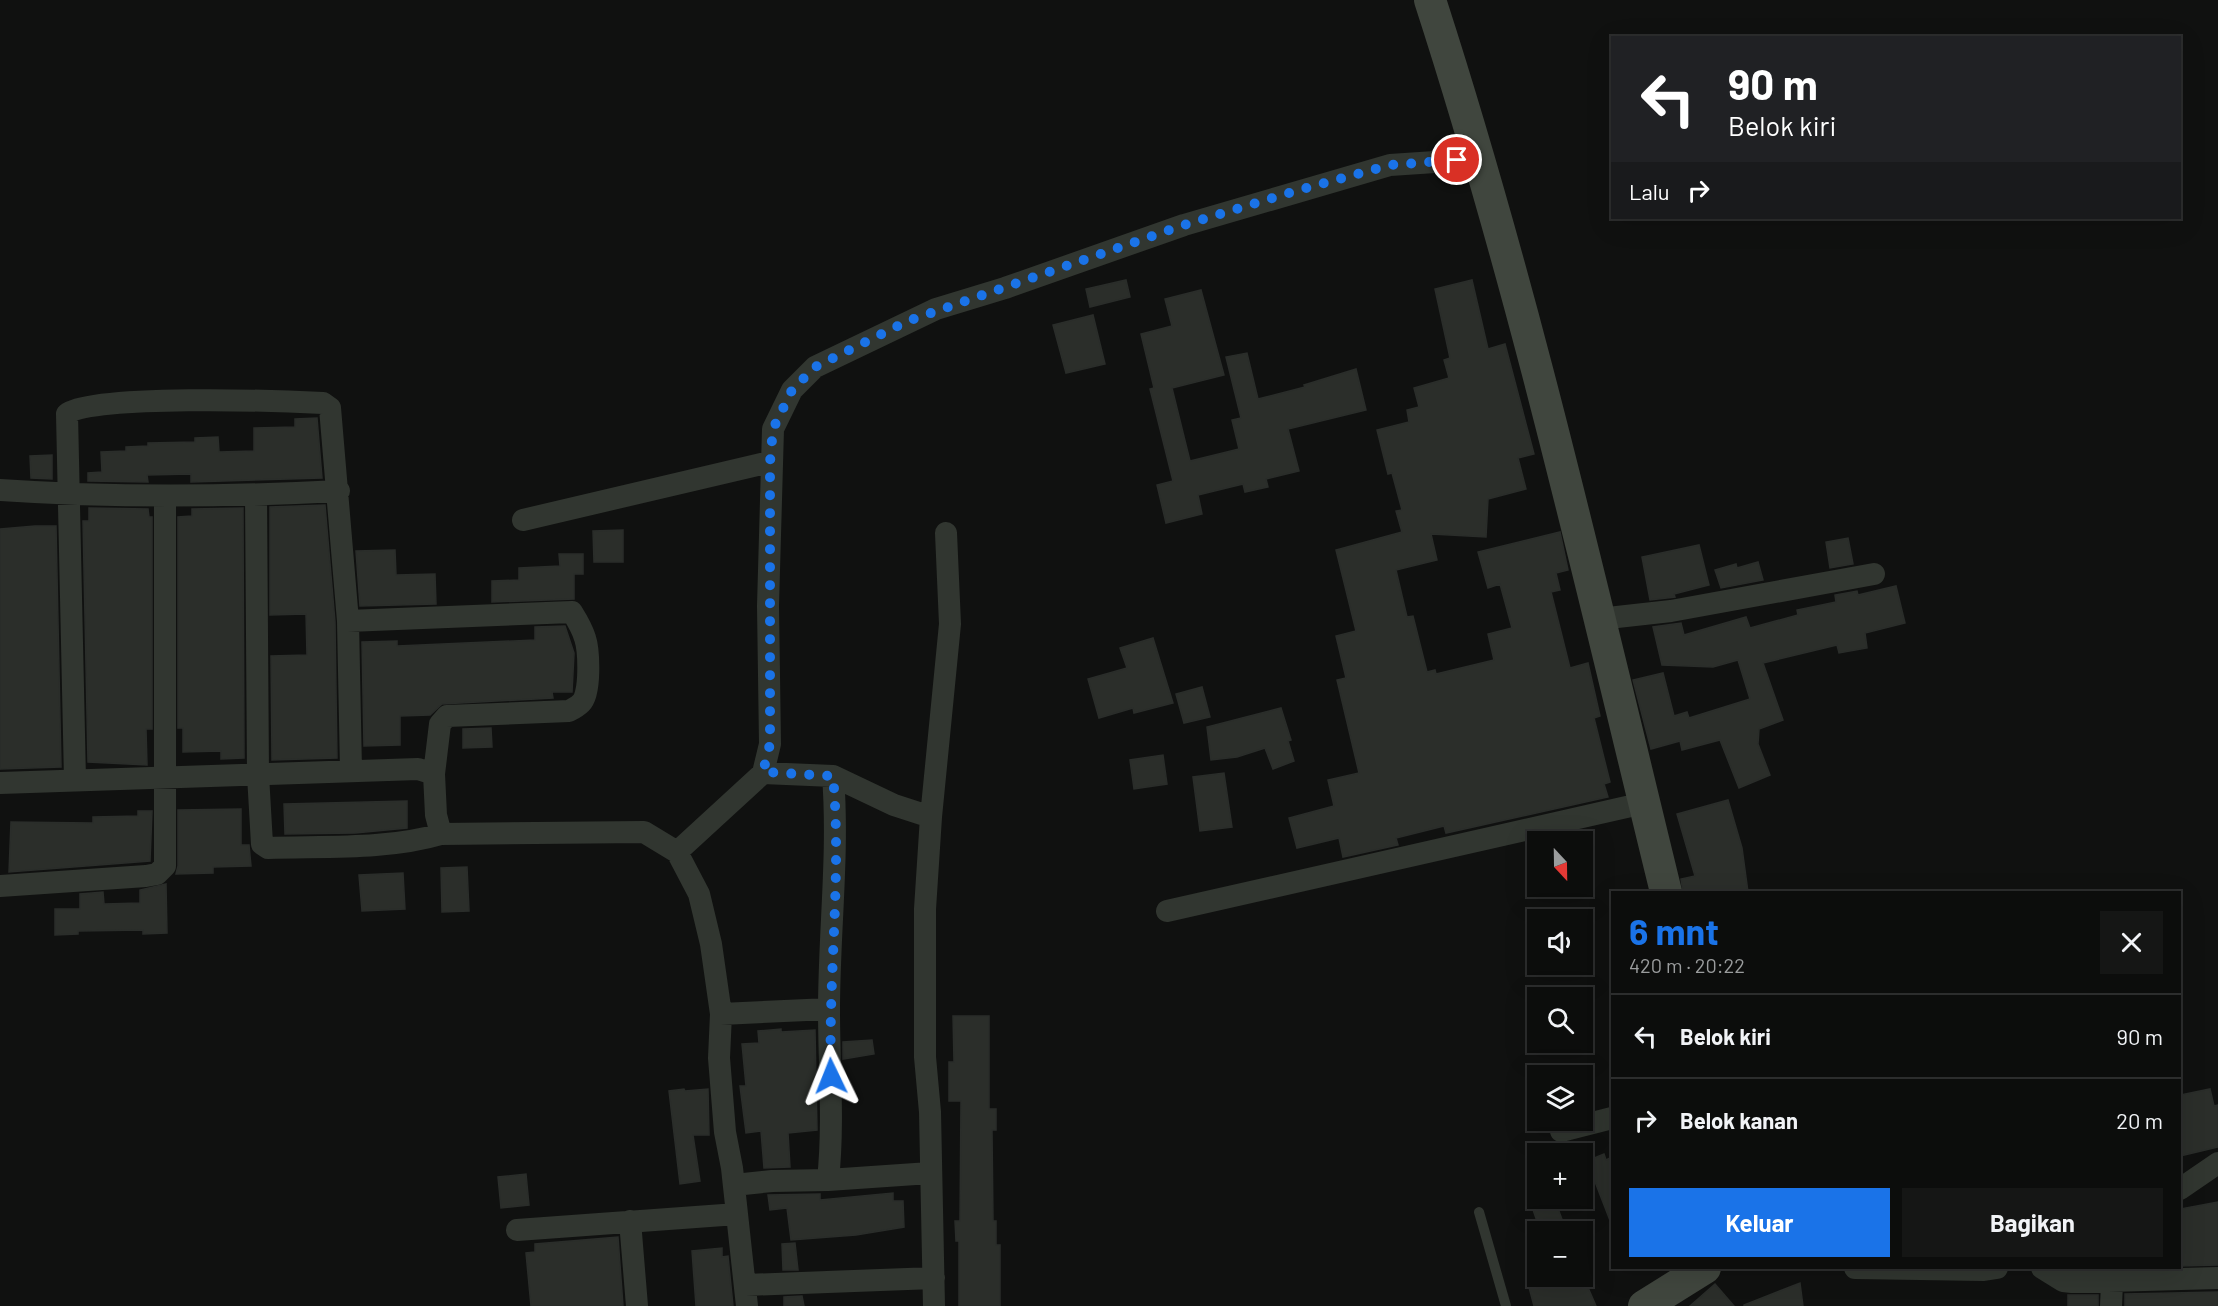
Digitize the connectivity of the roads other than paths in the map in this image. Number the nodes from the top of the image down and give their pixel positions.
1 (1430, 0) edge
2 (1480, 159) junction
3 (770, 462) junction
4 (0, 490) edge
5 (339, 491) junction
6 (68, 495) junction
7 (256, 495) junction
8 (165, 498) junction
9 (523, 520) dead end
10 (946, 533) dead end
11 (1874, 573) dead end
12 (1599, 619) junction
13 (348, 621) junction
14 (351, 770) junction
15 (763, 772) junction
16 (434, 774) junction
17 (258, 775) junction
18 (833, 776) junction
19 (165, 778) junction
20 (75, 780) junction
21 (0, 783) edge
22 (1644, 803) junction
23 (931, 817) junction
24 (441, 834) junction
25 (677, 852) junction
26 (0, 886) edge
27 (1666, 891) edge
28 (1167, 911) dead end
29 (829, 1009) junction
30 (721, 1014) junction
31 (1611, 1118) edge
32 (1593, 1123) edge
33 (2218, 1163) edge
34 (930, 1173) junction
35 (828, 1180) junction
36 (734, 1185) junction
37 (2181, 1188) edge
38 (1479, 1212) dead end
39 (737, 1214) junction
40 (630, 1221) junction
41 (517, 1230) dead end
42 (1703, 1269) edge
43 (2044, 1269) edge
44 (934, 1278) junction
45 (2218, 1278) edge
46 (2112, 1283) junction
47 (747, 1296) edge
48 (637, 1306) edge
49 (934, 1306) edge
50 (1506, 1306) edge
51 (1644, 1306) edge
52 (2111, 1306) edge

1 - 2 street
2 - 3 street
2 - 12 street
3 - 9 street
3 - 15 street
4 - 6 street
5 - 6 street
5 - 7 street
5 - 13 street
6 - 8 street
6 - 20 street
7 - 8 street
7 - 17 street
8 - 19 street
10 - 23 street
11 - 12 street
12 - 22 street
13 - 14 street
13 - 16 street
14 - 16 street
14 - 17 street
15 - 18 street
15 - 25 street
16 - 24 street
17 - 19 street
17 - 24 street
18 - 23 street
18 - 29 street
19 - 20 street
19 - 26 street
20 - 21 street
22 - 27 street
22 - 28 street
23 - 34 street
24 - 25 street
25 - 30 street
29 - 30 street
29 - 35 street
30 - 36 street
31 - 32 street
33 - 37 street
34 - 35 street
34 - 44 street
35 - 36 street
36 - 39 street
38 - 50 lane
39 - 40 street
39 - 47 street
40 - 41 street
40 - 48 street
42 - 51 street
43 - 46 street
44 - 47 street
44 - 49 street
45 - 46 street
46 - 52 street

